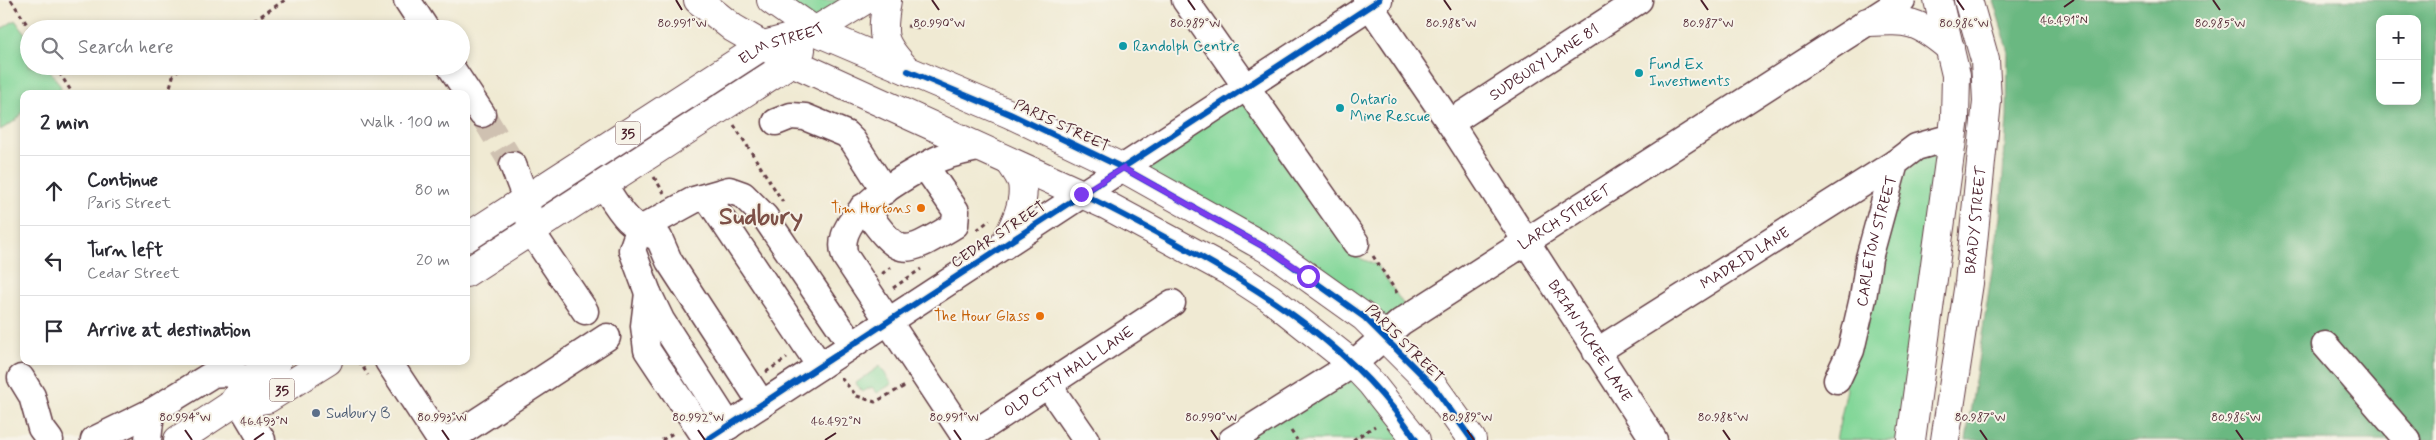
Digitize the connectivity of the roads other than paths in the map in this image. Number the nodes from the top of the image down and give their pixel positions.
1 (407, 0) edge
2 (698, 0) edge
3 (771, 0) edge
4 (864, 0) edge
5 (886, 0) edge
6 (1185, 0) edge
7 (1639, 0) edge
8 (1902, 0) edge
9 (1938, 0) edge
10 (1968, 0) edge
11 (1372, 2) edge
12 (420, 20) edge
13 (1867, 22) junction
14 (815, 31) junction
15 (764, 45) junction
16 (1950, 48) junction
17 (792, 62) junction
18 (908, 71) junction
19 (456, 75) edge
20 (1246, 87) junction
21 (466, 90) tunnel mouth
22 (470, 96) edge
23 (482, 114) tunnel mouth
24 (776, 122) dead end
25 (1450, 123) junction
26 (1952, 138) junction
27 (978, 148) junction
28 (1010, 162) junction
29 (1895, 163) junction
30 (513, 166) tunnel mouth
31 (925, 166) junction
32 (1123, 168) junction
33 (604, 184) junction
34 (885, 191) junction
35 (1081, 194) junction
36 (707, 196) junction
37 (526, 199) junction
38 (863, 207) junction
39 (639, 230) junction
40 (531, 231) junction
41 (470, 235) edge
42 (1526, 240) junction
43 (1356, 243) dead end
44 (1004, 245) junction
45 (470, 270) edge
46 (648, 293) junction
47 (1172, 303) dead end
48 (585, 311) dead end
49 (888, 321) junction
50 (607, 337) dead end
51 (1384, 337) junction
52 (852, 345) junction
53 (2325, 345) dead end
54 (1596, 352) junction
55 (1353, 364) junction
56 (273, 365) edge
57 (322, 365) edge
58 (391, 365) edge
59 (831, 372) junction
60 (21, 378) dead end
61 (1837, 380) dead end
62 (1048, 385) junction
63 (240, 396) junction
64 (762, 404) junction
65 (151, 412) junction
66 (729, 426) junction
67 (966, 439) edge
68 (50, 440) edge
69 (94, 440) edge
70 (148, 440) edge
71 (178, 440) edge
72 (262, 440) edge
73 (440, 440) edge
74 (449, 440) edge
75 (707, 440) edge
76 (1086, 440) edge
77 (1232, 440) edge
78 (1416, 440) edge
79 (1472, 440) edge
80 (1654, 440) edge
81 (1911, 440) edge
82 (1945, 440) edge
83 (2407, 440) edge

1 - 12 street
2 - 15 main road
3 - 14 main road, PARIS STREET
4 - 14 main road, 35
5 - 18 main road
6 - 20 street
7 - 25 street, SUDBURY LANE 81
8 - 13 street, LARCH STREET
9 - 16 main road
10 - 82 main road, BRADY STREET
11 - 20 street, CEDAR STREET
11 - 25 street, BRIAN MCKEE LANE
13 - 16 main road
13 - 42 street, LARCH STREET
14 - 15 main road, ELM STREET / 35
14 - 17 main road, ELM STREET / 35
14 - 18 main road, PARIS STREET
15 - 17 main road
15 - 37 main road, ELM STREET / 35
16 - 26 main road
17 - 27 main road
17 - 33 main road, ELM STREET / 35
18 - 32 main road, PARIS STREET
19 - 21 street
20 - 32 street, CEDAR STREET
20 - 43 street
22 - 23 street
24 - 34 street
25 - 42 street, BRIAN MCKEE LANE
26 - 29 street, CARLETON STREET
26 - 81 main road
27 - 28 main road
27 - 31 street
28 - 35 main road
28 - 44 main road
29 - 54 street, MADRID LANE
29 - 61 street, CARLETON STREET
30 - 37 street
31 - 34 street
31 - 38 street
32 - 35 street, CEDAR STREET
32 - 51 main road, PARIS STREET
33 - 39 street
33 - 40 main road, ELM STREET / 35
34 - 38 street
35 - 44 street, CEDAR STREET
35 - 55 main road
36 - 39 street
36 - 52 street
36 - 59 street
37 - 40 street
37 - 41 main road, ELM STREET / 35
38 - 49 street
39 - 46 street
39 - 64 street
40 - 45 main road, ELM STREET / 35
40 - 48 street
42 - 51 street, LARCH STREET
42 - 54 street, BRIAN MCKEE LANE
44 - 49 street, CEDAR STREET
46 - 66 street
46 - 75 street
47 - 62 street, OLD CITY HALL LANE
49 - 52 street, CEDAR STREET
49 - 67 street
50 - 74 street
51 - 55 street, LARCH STREET
51 - 79 main road, PARIS STREET
52 - 59 street, CEDAR STREET
53 - 83 street
54 - 80 street, BRIAN MCKEE LANE
55 - 77 street, LARCH STREET
55 - 78 main road
56 - 63 main road, 35
57 - 63 main road, 35
58 - 73 street
59 - 64 street, CEDAR STREET
60 - 68 street
62 - 67 street, OLD CITY HALL LANE
62 - 76 street
63 - 65 street
63 - 71 main road, 35
63 - 72 street
64 - 66 street, CEDAR STREET
65 - 69 street
65 - 70 street
66 - 75 street, CEDAR STREET

